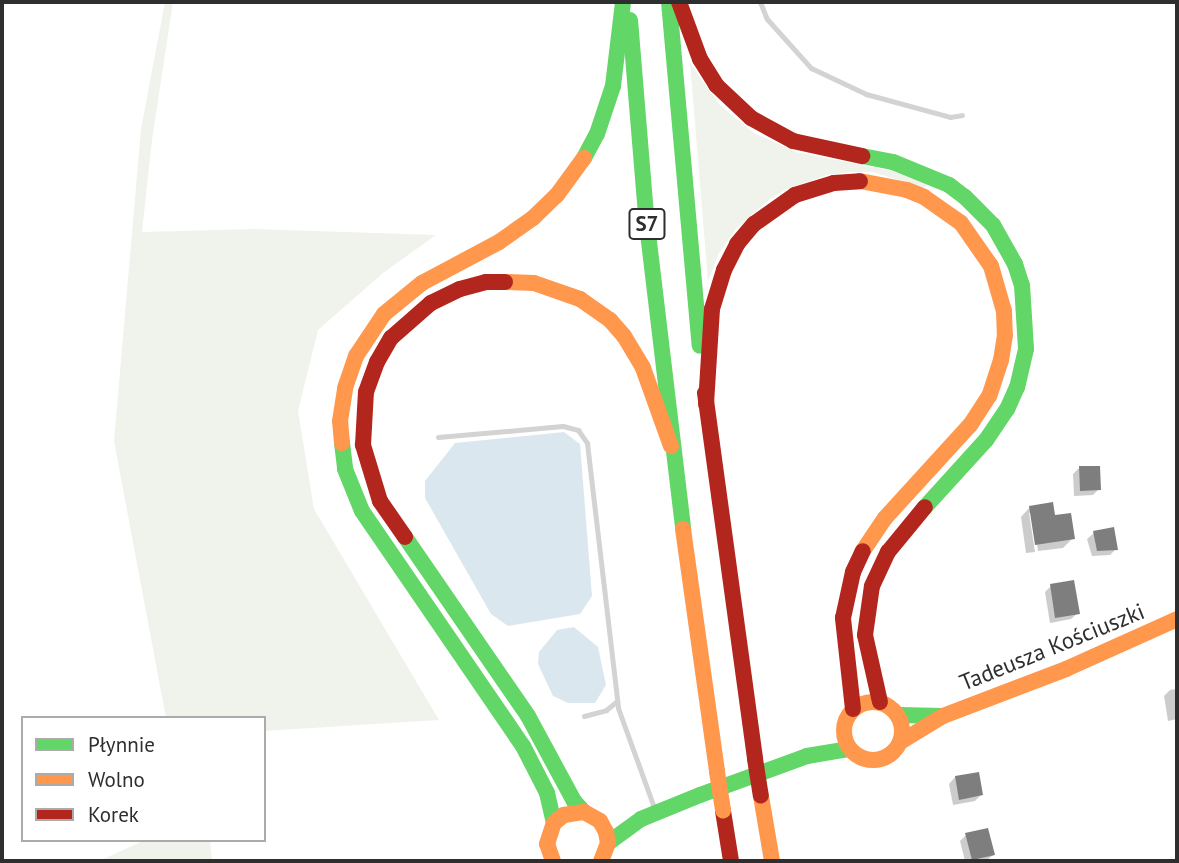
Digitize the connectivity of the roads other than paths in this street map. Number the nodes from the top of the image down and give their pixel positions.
1 (622, 2) edge
2 (629, 2) edge
3 (669, 2) edge
4 (679, 2) edge
5 (760, 2) edge
6 (962, 115) dead end
7 (706, 404) junction
8 (438, 437) dead end
9 (671, 446) junction
10 (1177, 619) edge
11 (617, 701) junction
12 (880, 702) junction
13 (853, 709) junction
14 (899, 715) junction
15 (584, 716) dead end
16 (943, 716) junction
17 (846, 741) junction
18 (902, 741) junction
19 (584, 812) junction
20 (649, 816) junction
21 (600, 821) junction
22 (554, 823) junction
23 (608, 844) junction
24 (546, 857) edge
25 (601, 861) edge
26 (731, 861) edge
27 (772, 861) edge

1 - 22 main road
2 - 9 main road, S7
3 - 7 main road, S7
4 - 12 main road
5 - 6 lane
7 - 13 main road
7 - 27 main road, S7, bridge
8 - 11 lane
9 - 19 main road
9 - 26 main road, S7, bridge
10 - 16 main road, Tadeusza Kościuszki
11 - 15 lane
11 - 20 lane
12 - 13 main road
12 - 14 main road
13 - 17 main road
14 - 16 main road, Tadeusza Kościuszki
14 - 18 main road
16 - 18 main road, Tadeusza Kościuszki
17 - 18 main road
17 - 20 main road
19 - 21 main road
19 - 22 main road
20 - 21 main road
20 - 23 main road
21 - 23 main road
22 - 24 main road
23 - 25 main road

